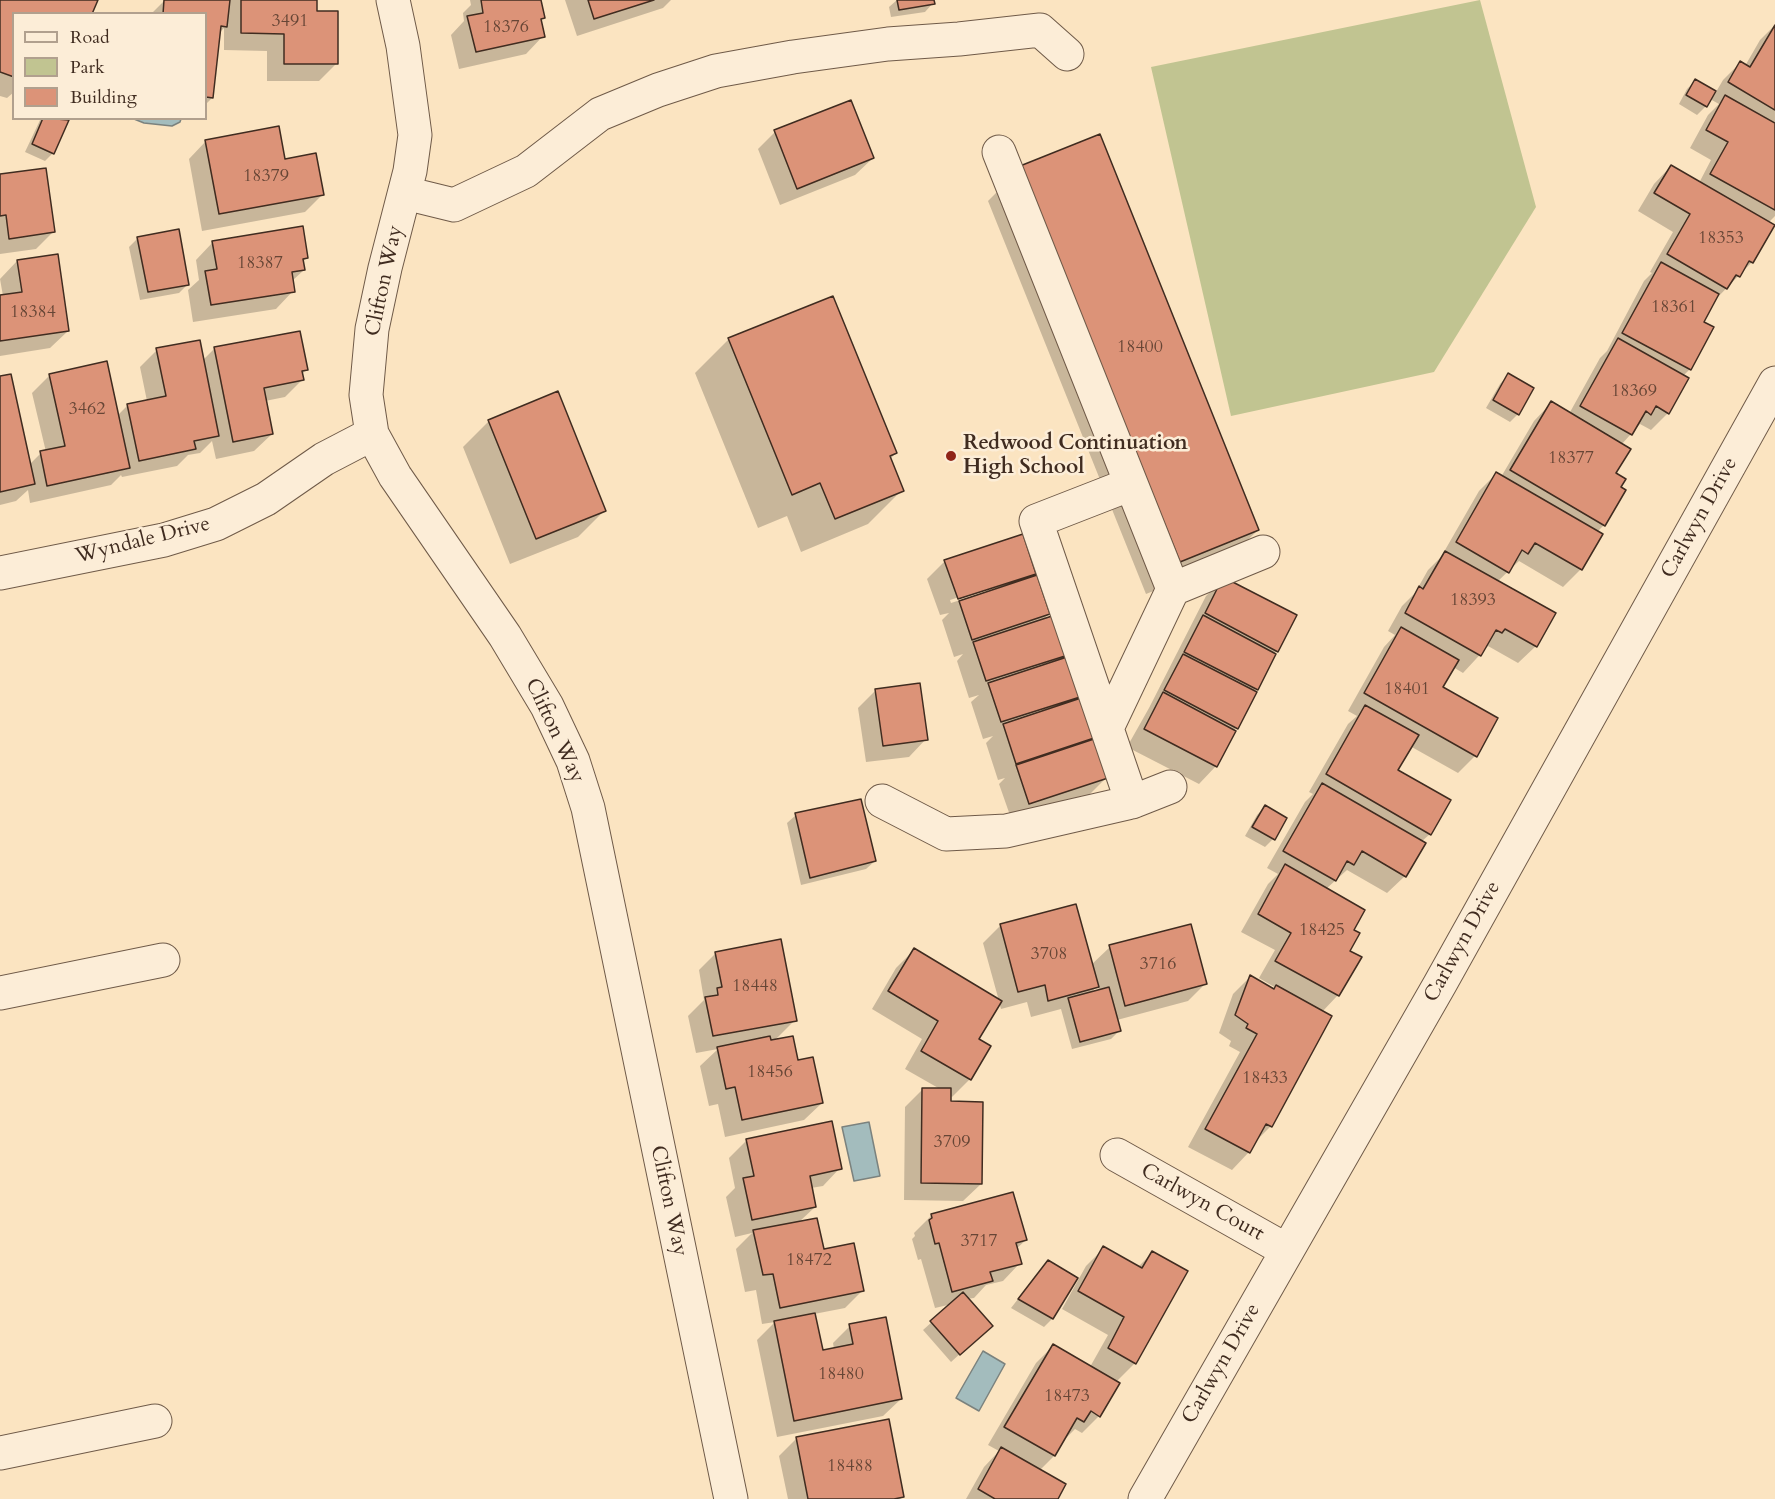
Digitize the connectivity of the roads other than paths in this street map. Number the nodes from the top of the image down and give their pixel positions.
1 (393, 0) edge
2 (1067, 54) dead end
3 (999, 152) dead end
4 (405, 193) junction
5 (1775, 383) edge
6 (372, 434) junction
7 (1131, 484) junction
8 (1263, 552) dead end
9 (0, 573) edge
10 (1173, 589) junction
11 (1107, 728) junction
12 (1170, 787) dead end
13 (882, 801) dead end
14 (1132, 802) junction
15 (163, 960) dead end
16 (0, 993) edge
17 (1117, 1155) dead end
18 (1286, 1250) junction
19 (155, 1421) dead end
20 (0, 1453) edge
21 (731, 1499) edge
22 (1145, 1499) edge

1 - 4 street, Clifton Way
2 - 4 street
3 - 7 street
4 - 6 street, Clifton Way
5 - 18 street, Carlwyn Drive
6 - 9 street, Wyndale Drive
6 - 21 street, Clifton Way
7 - 10 street
7 - 11 street
8 - 10 street
10 - 11 street
11 - 14 street
12 - 14 street
13 - 14 street
15 - 16 street
17 - 18 street, Carlwyn Court
18 - 22 street, Carlwyn Drive
19 - 20 street

